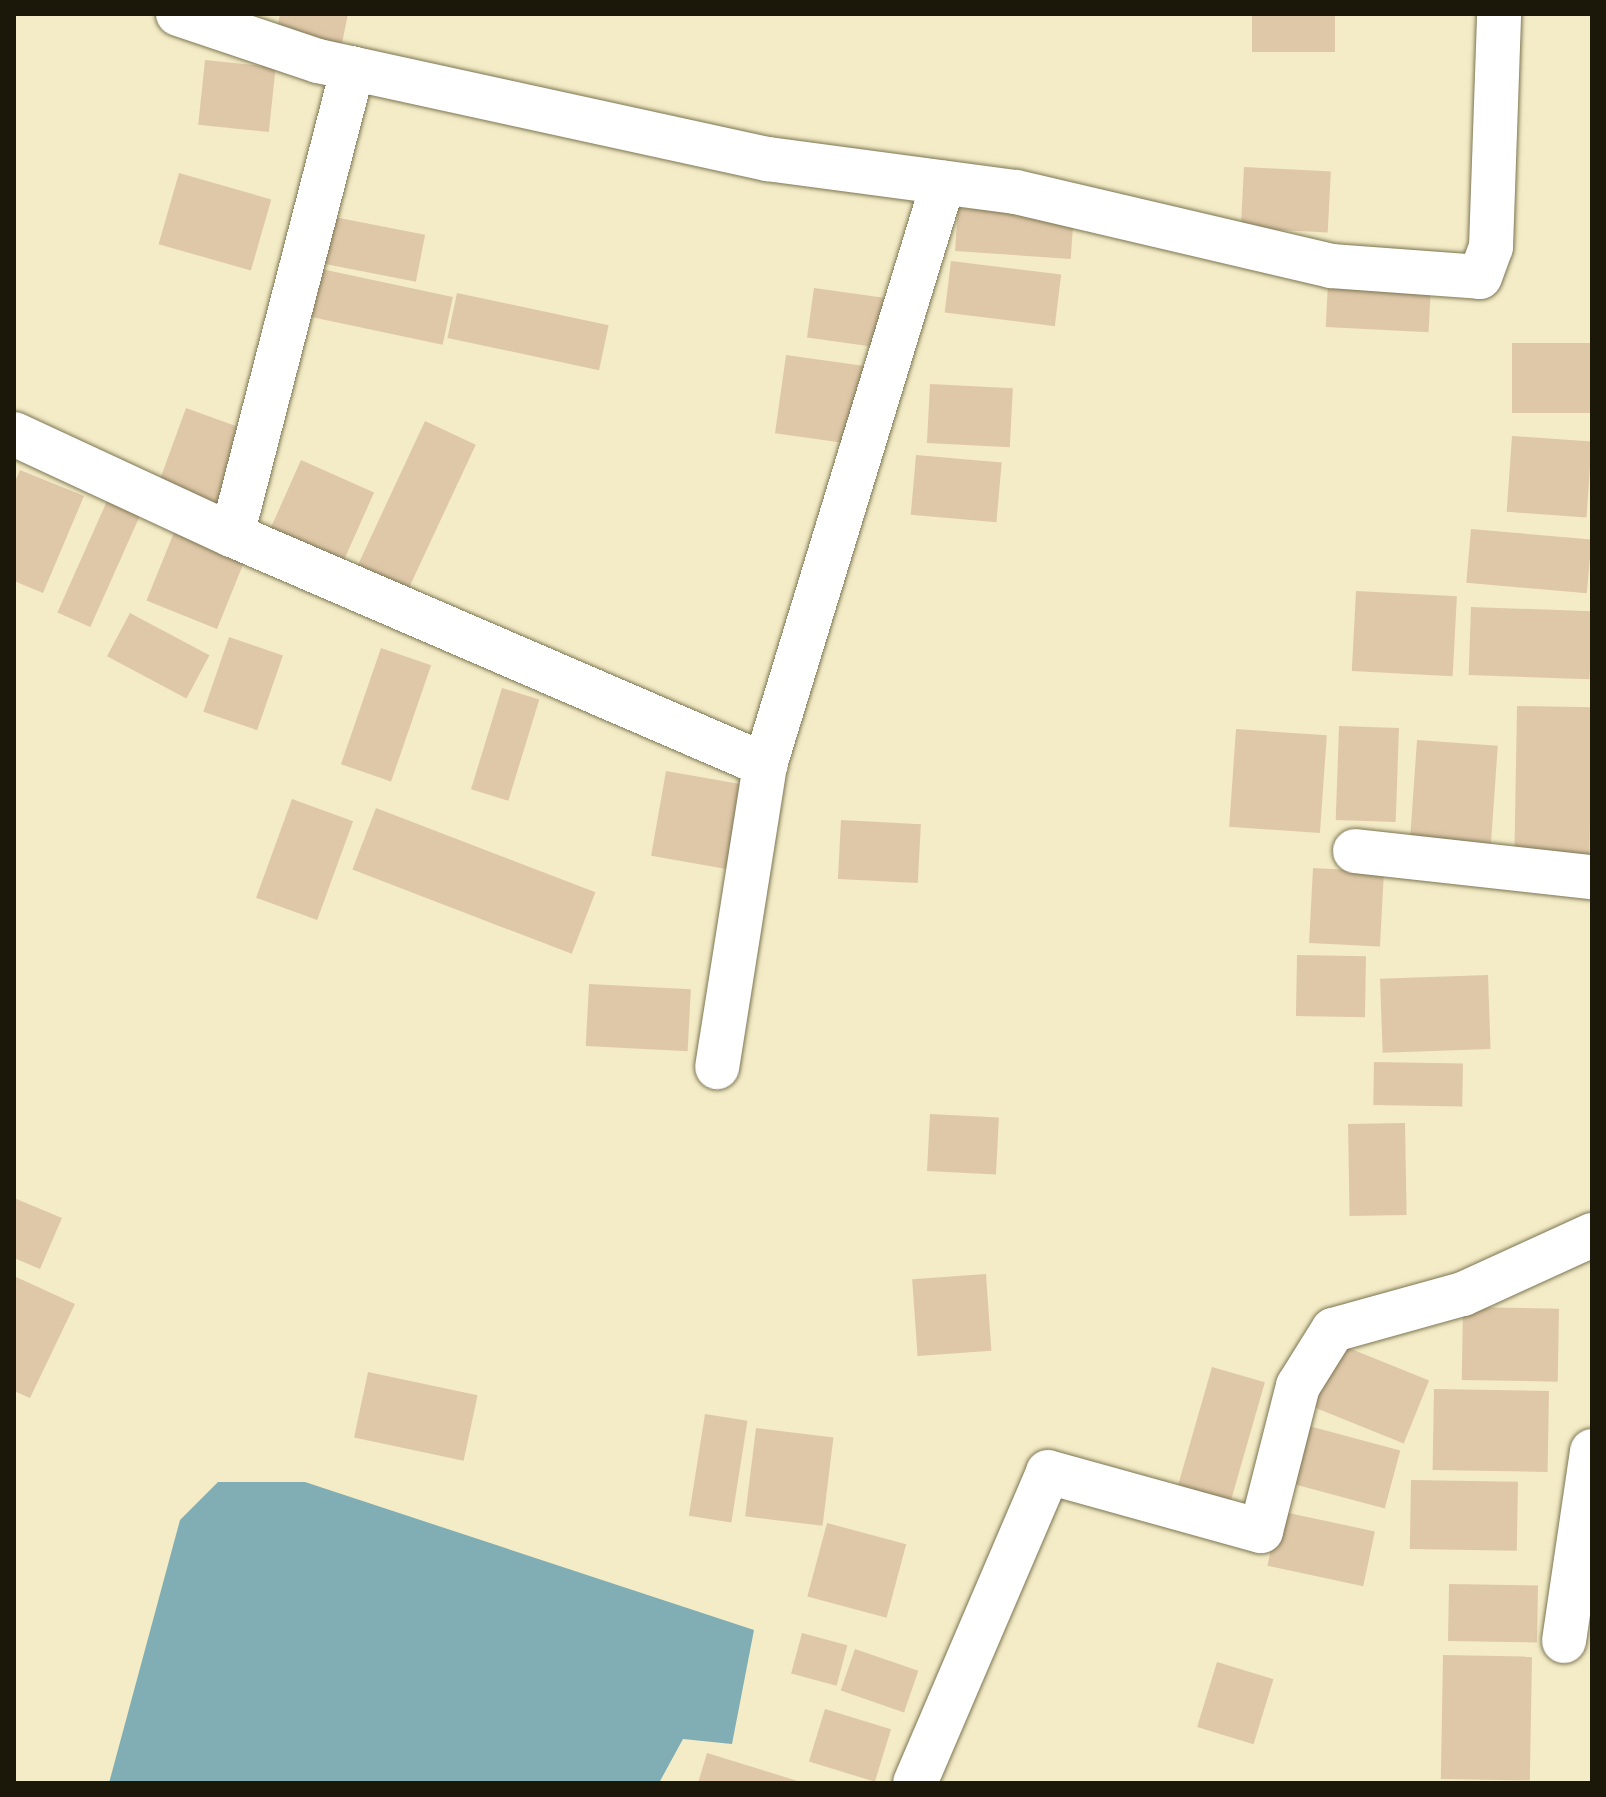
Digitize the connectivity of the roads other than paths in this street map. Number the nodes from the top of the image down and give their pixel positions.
1 (178, 14) edge
2 (1499, 14) edge
3 (353, 68) junction
4 (943, 183) junction
5 (14, 434) edge
6 (232, 535) junction
7 (765, 765) junction
8 (1355, 851) dead end
9 (1592, 877) edge
10 (717, 1067) dead end
11 (1592, 1235) edge
12 (1592, 1451) edge
13 (1564, 1641) dead end
14 (915, 1783) edge

1 - 3 street
2 - 4 street
3 - 4 street
3 - 6 street
4 - 7 street
5 - 6 street
6 - 7 street
7 - 10 street
8 - 9 street
11 - 14 street
12 - 13 street

